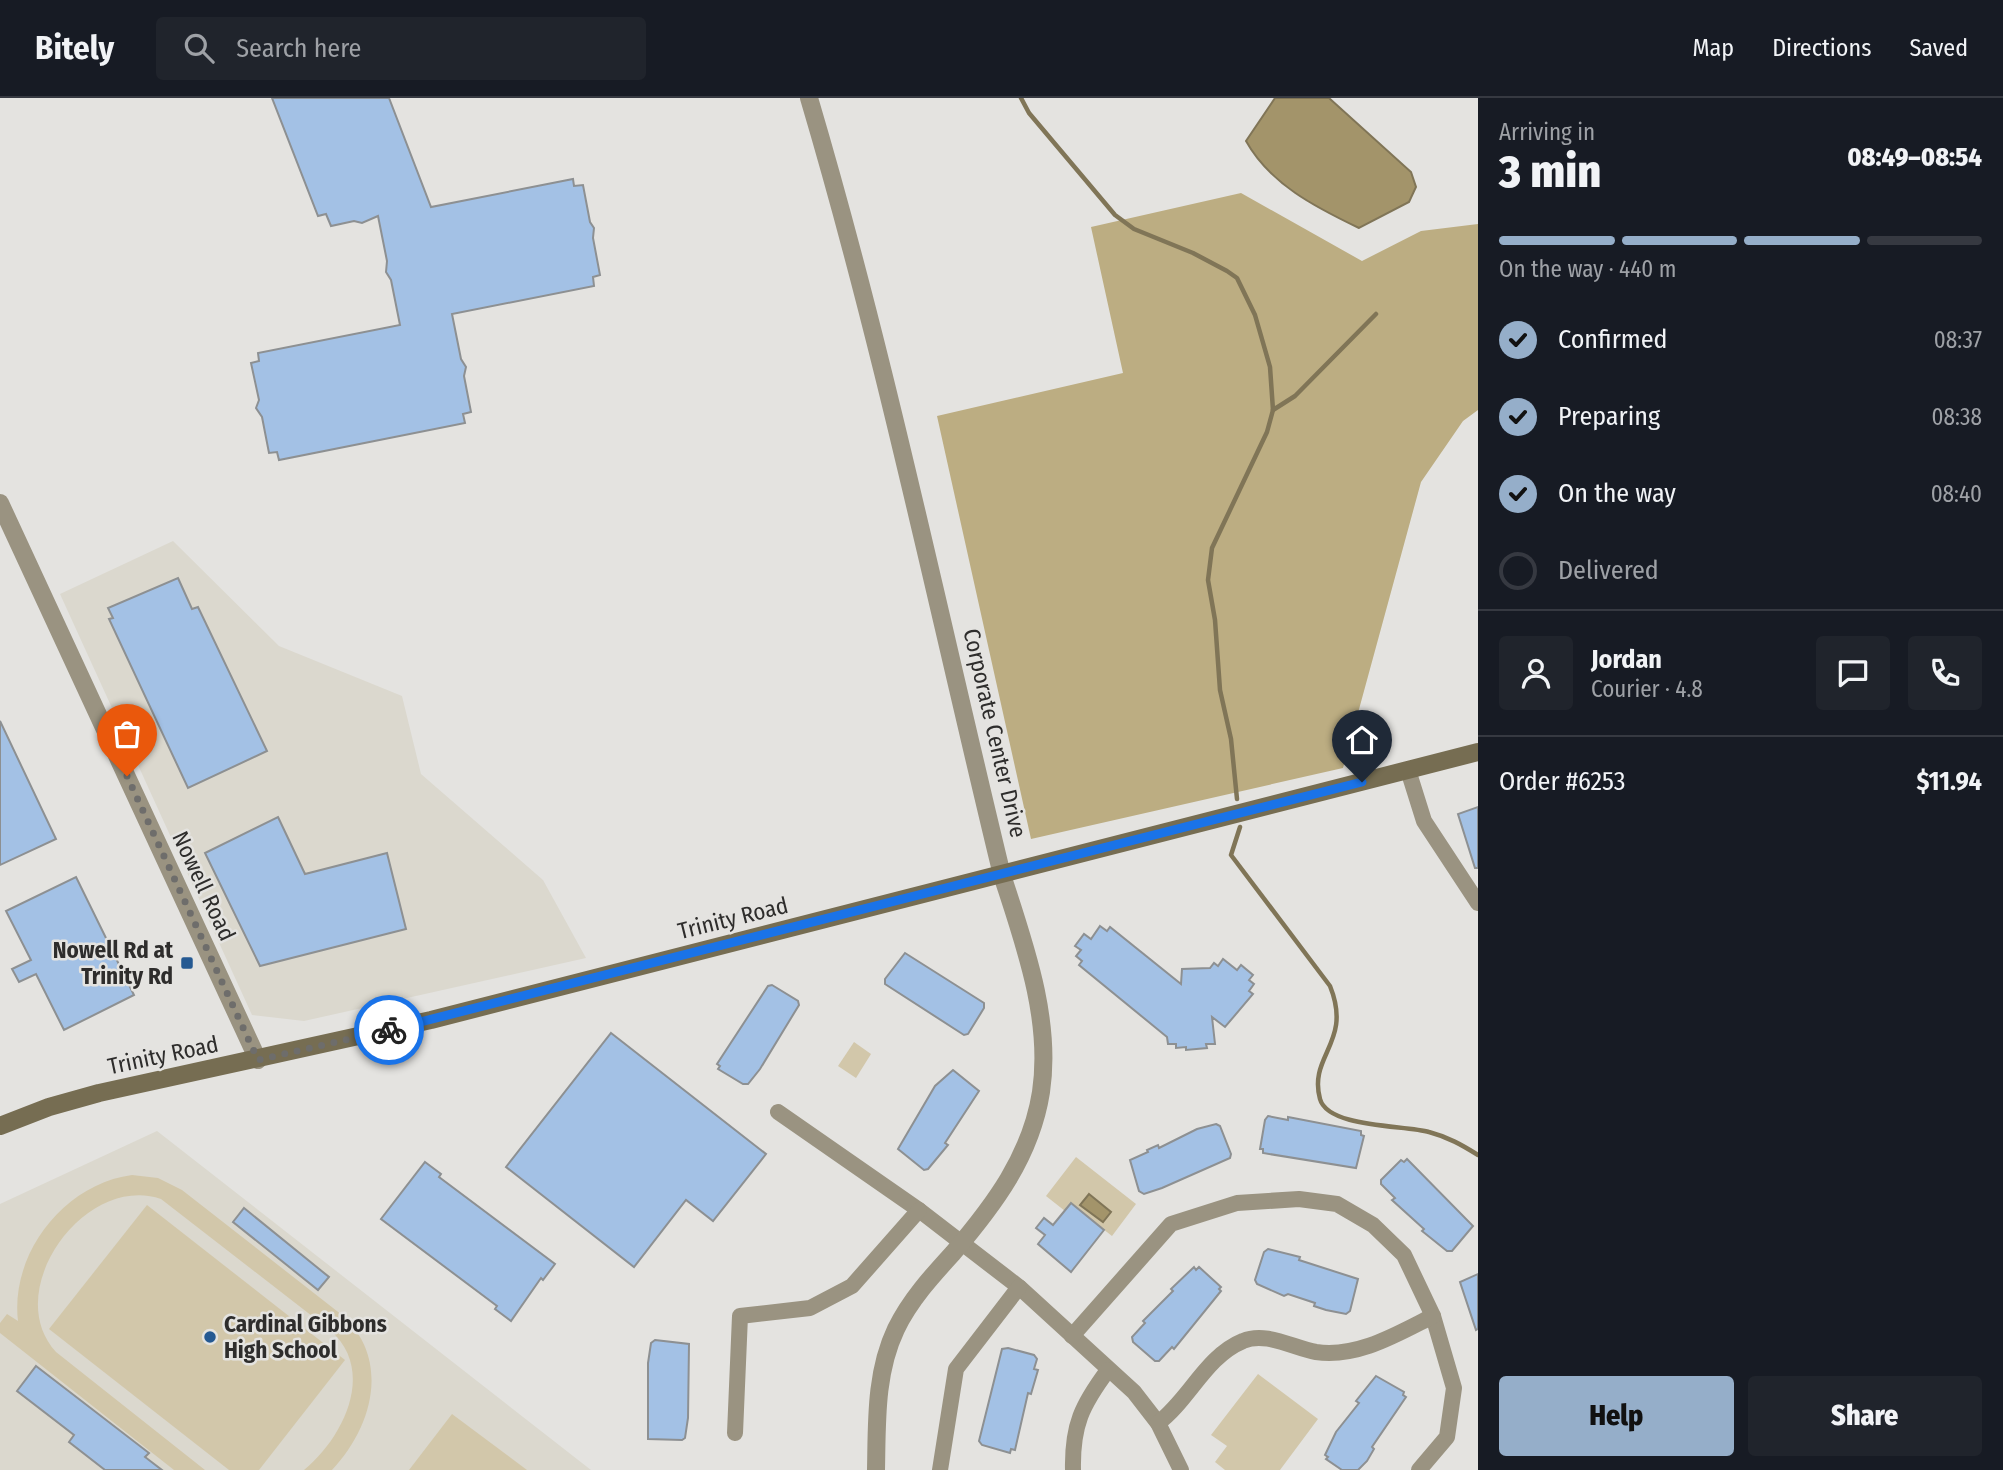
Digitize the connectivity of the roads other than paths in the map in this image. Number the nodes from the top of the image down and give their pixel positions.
1 (809, 98) edge
2 (0, 503) edge
3 (1478, 752) edge
4 (1408, 770) junction
5 (1002, 875) junction
6 (1478, 903) edge
7 (258, 1060) junction
8 (778, 1112) dead end
9 (0, 1126) edge
10 (919, 1210) junction
11 (962, 1242) junction
12 (1019, 1287) junction
13 (1433, 1316) junction
14 (1072, 1336) junction
15 (1108, 1370) junction
16 (1158, 1423) junction
17 (734, 1433) dead end
18 (876, 1470) edge
19 (940, 1470) edge
20 (1073, 1470) edge
21 (1181, 1470) edge
22 (1419, 1470) edge

1 - 5 street, Corporate Center Drive
2 - 7 street, Nowell Road
3 - 4 main road, Trinity Road
4 - 5 main road, Trinity Road
4 - 6 street
5 - 7 main road, Trinity Road
5 - 11 street, Corporate Center Drive
7 - 9 main road, Trinity Road
8 - 10 street
10 - 11 street
10 - 17 street
11 - 12 street
11 - 18 street, Corporate Center Drive
12 - 14 street
12 - 19 street
13 - 14 street
13 - 16 street
13 - 22 street
14 - 15 street
15 - 16 street
15 - 20 street
16 - 21 street

